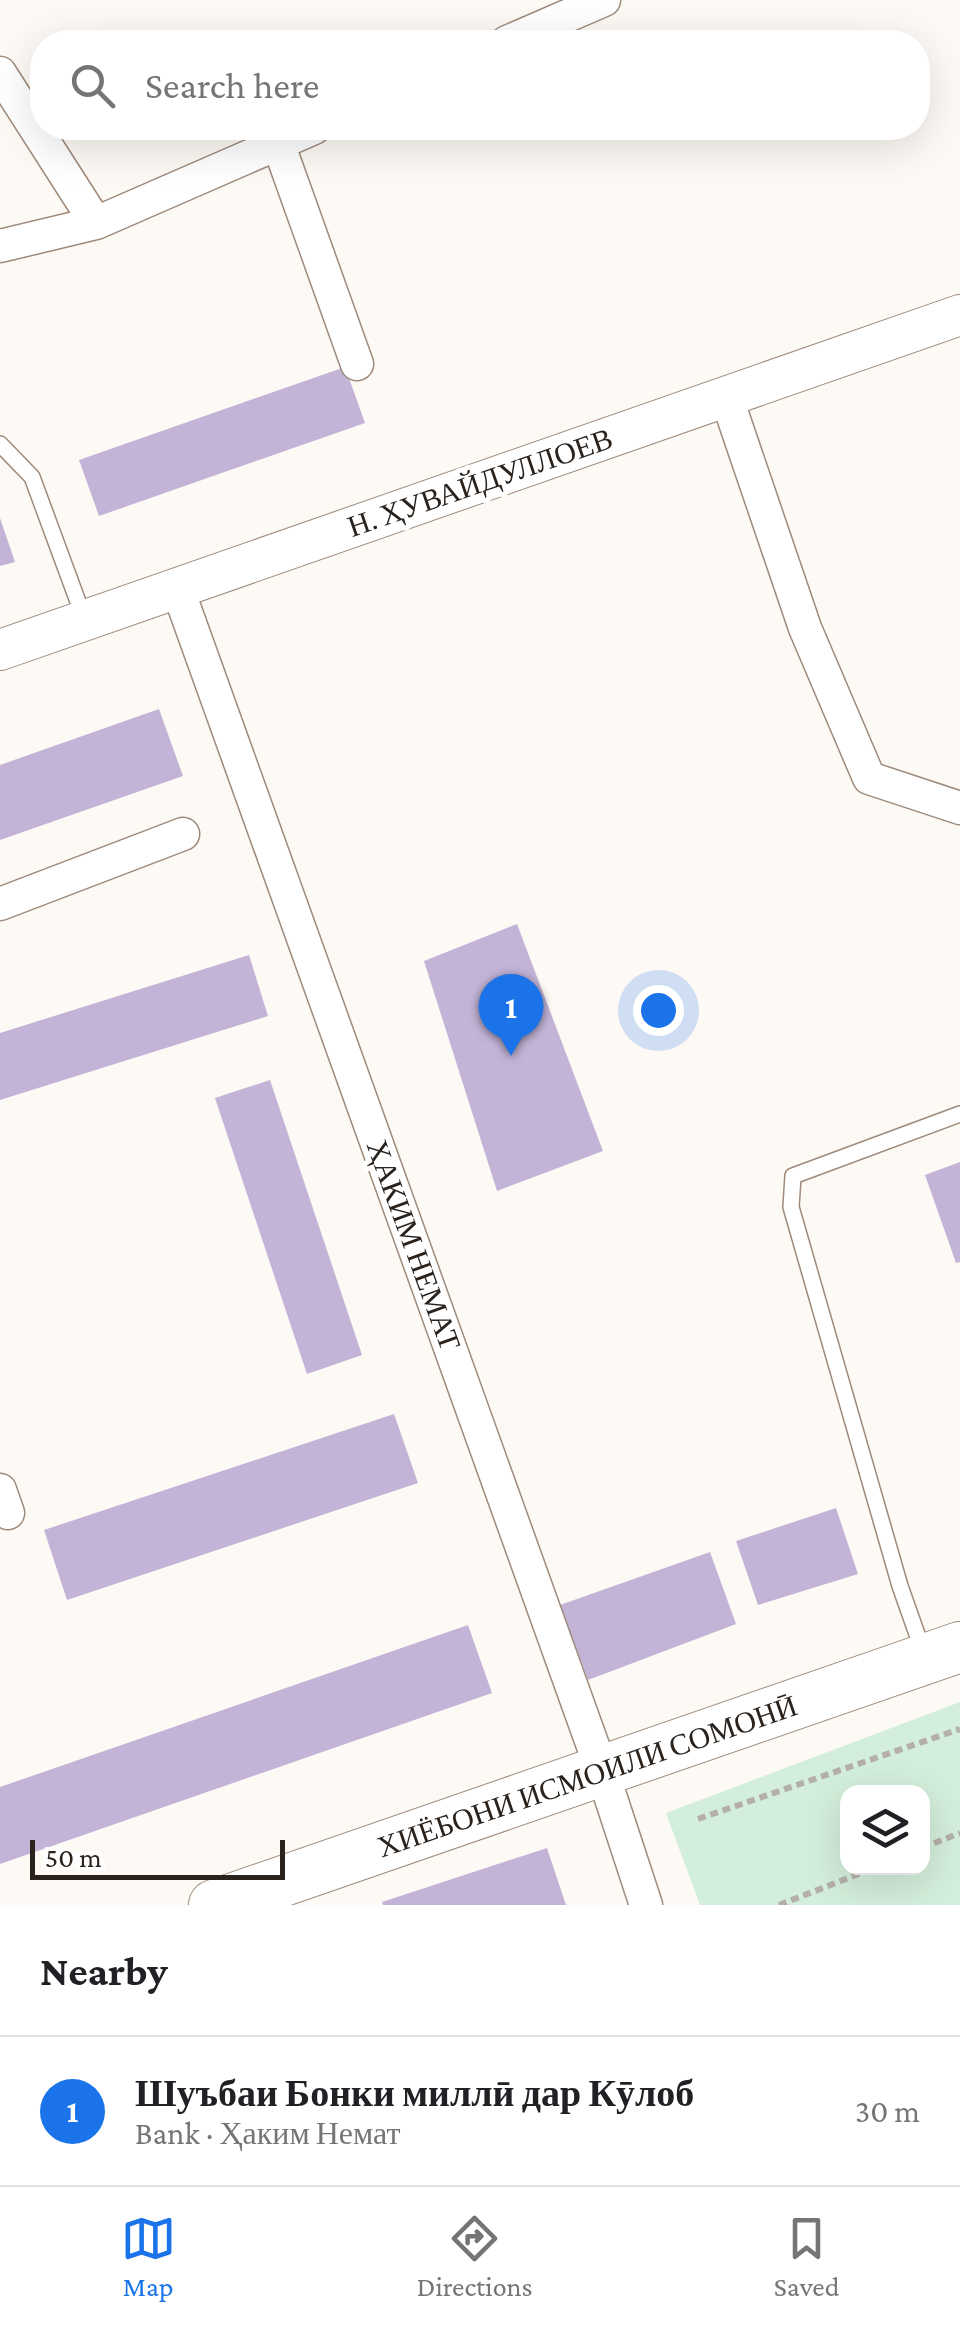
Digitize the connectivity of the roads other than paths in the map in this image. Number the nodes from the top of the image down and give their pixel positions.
1 (604, 0) edge
2 (535, 30) edge
3 (0, 74) edge
4 (30, 121) edge
5 (43, 140) edge
6 (285, 140) edge
7 (278, 143) junction
8 (96, 223) junction
9 (0, 246) edge
10 (960, 315) edge
11 (357, 364) dead end
12 (726, 396) junction
13 (0, 444) edge
14 (178, 587) junction
15 (84, 618) junction
16 (0, 650) edge
17 (960, 808) edge
18 (183, 834) dead end
19 (0, 904) edge
20 (960, 1114) edge
21 (943, 1653) edge
22 (602, 1771) junction
23 (214, 1905) edge
24 (646, 1905) edge

1 - 2 street
3 - 4 street
5 - 8 street
6 - 7 street
7 - 8 street
7 - 11 street
8 - 9 street
10 - 12 street, Н. ҲУВАЙДУЛЛОЕВ
12 - 14 street, Н. ҲУВАЙДУЛЛОЕВ
12 - 17 street
13 - 15 lane
14 - 15 street, Н. ҲУВАЙДУЛЛОЕВ
14 - 22 street, ҲАКИМ НЕМАТ
15 - 16 street, Н. ҲУВАЙДУЛЛОЕВ
18 - 19 street
20 - 21 lane
21 - 22 main road, ХИЁБОНИ ИСМОИЛИ СОМОНӢ
22 - 23 main road, ХИЁБОНИ ИСМОИЛИ СОМОНӢ
22 - 24 street, ҲАКИМ НЕМАТ

